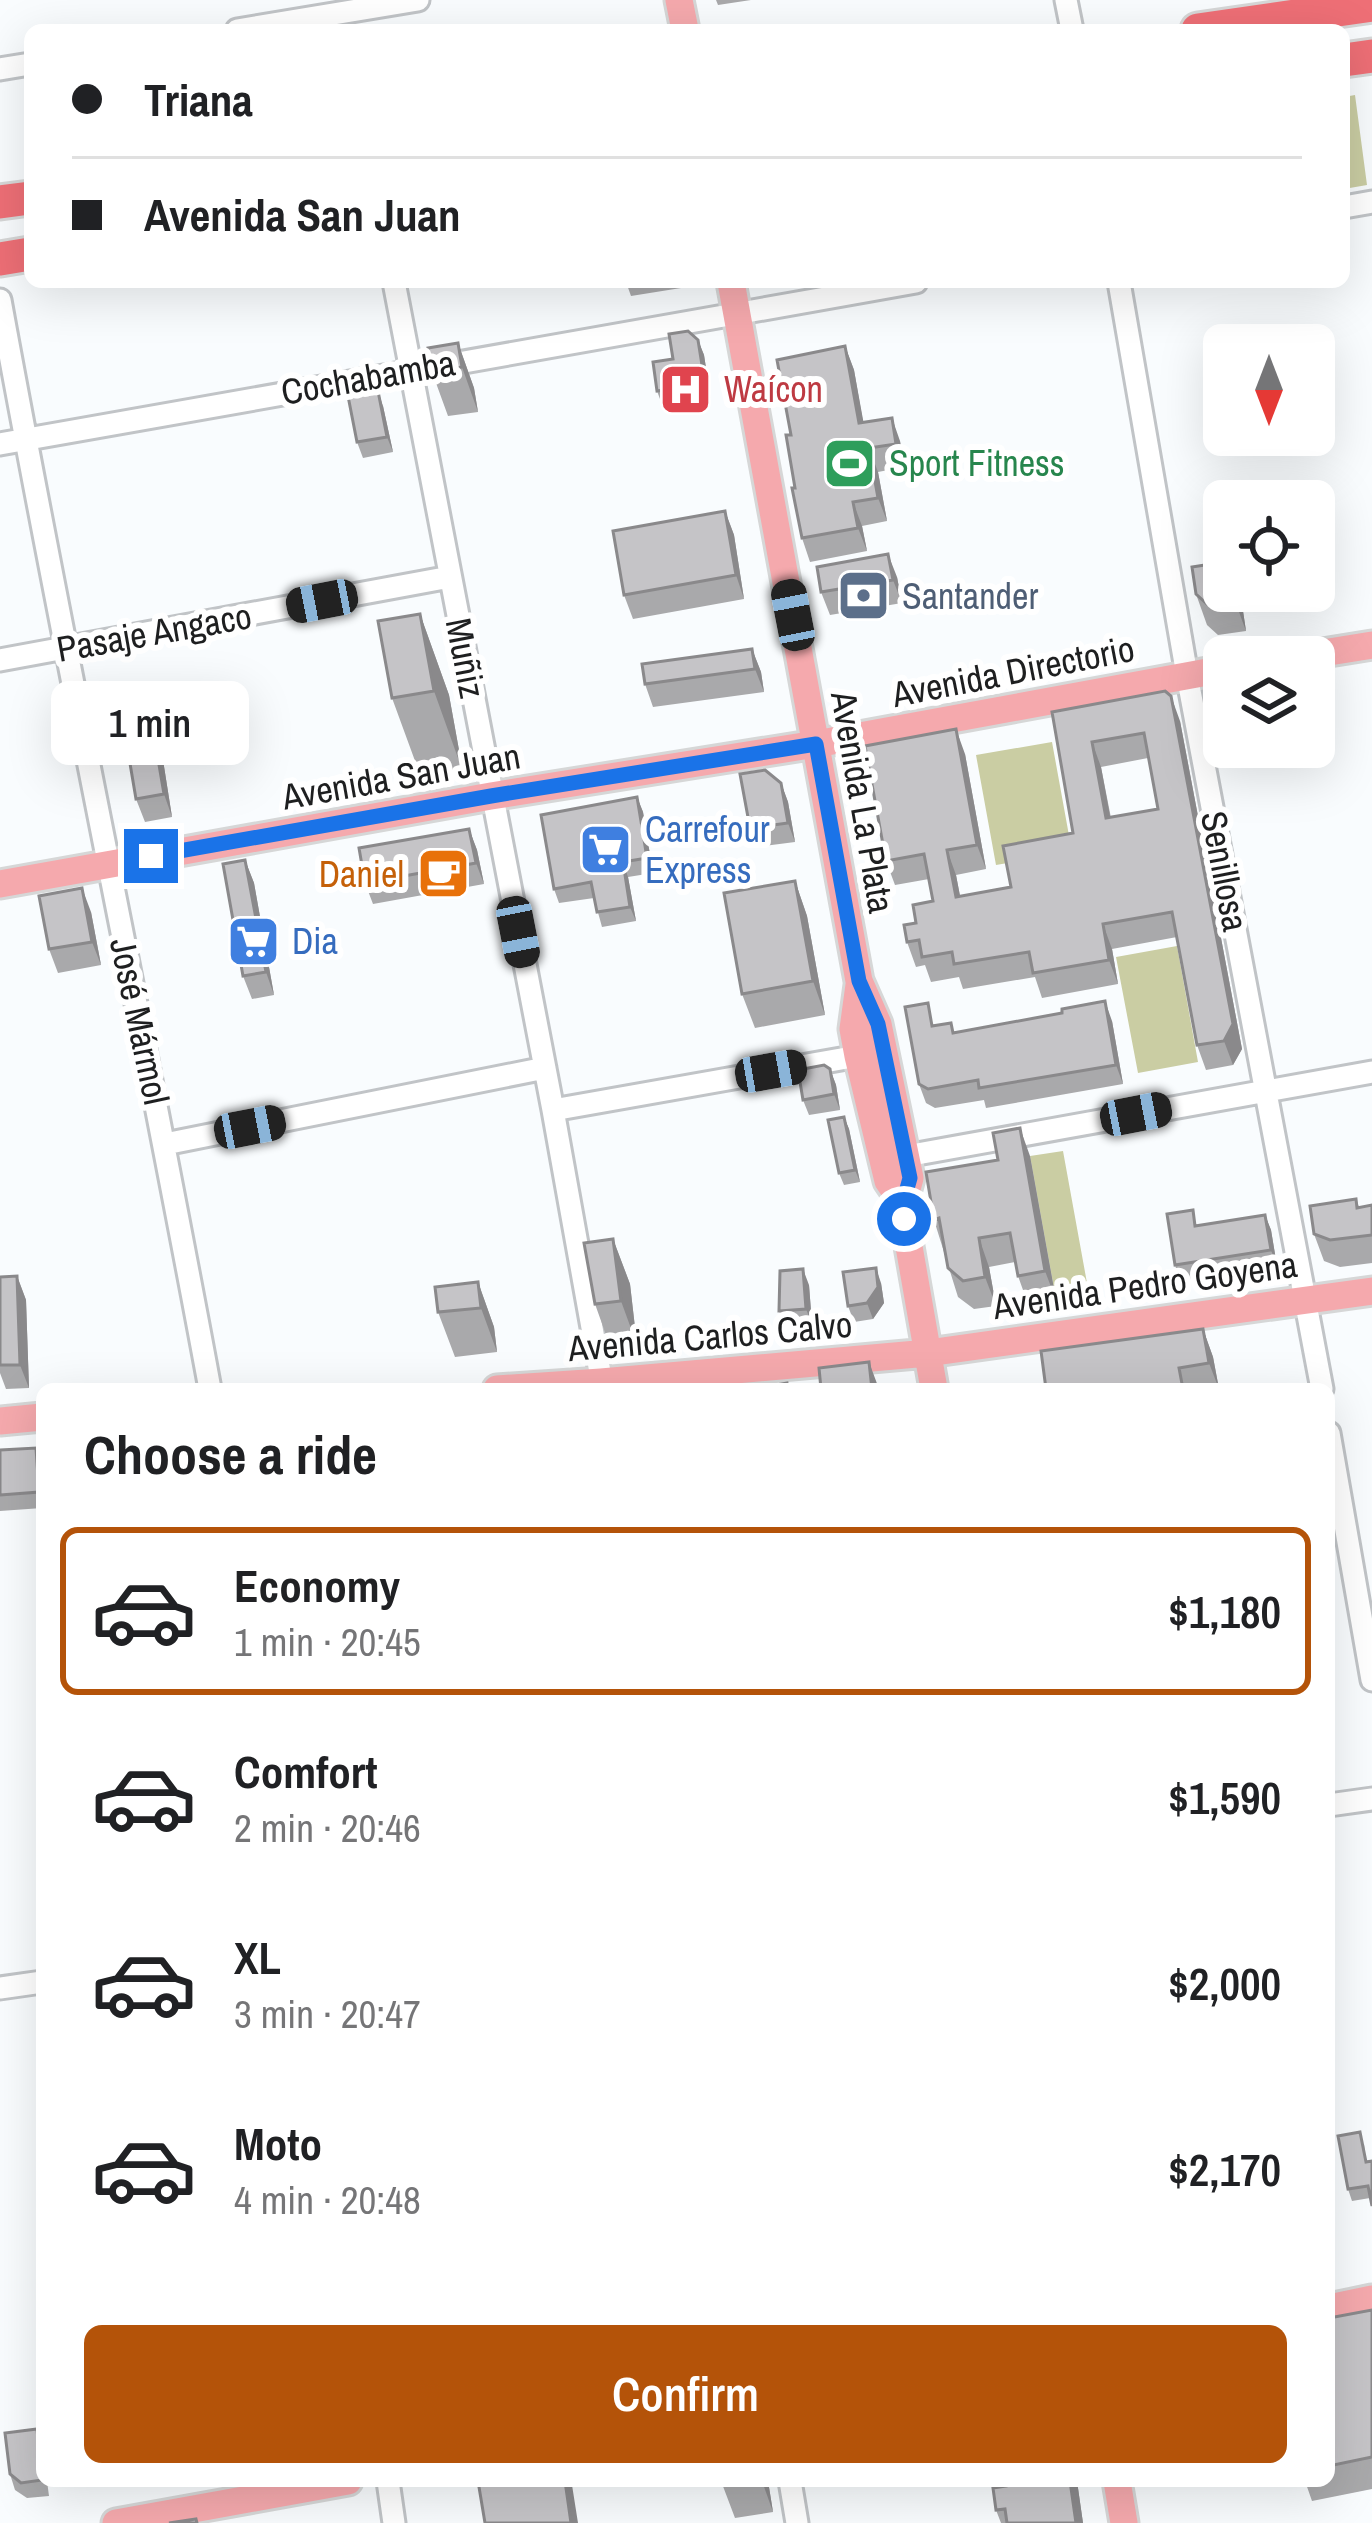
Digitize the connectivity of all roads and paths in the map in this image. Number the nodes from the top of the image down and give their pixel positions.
1 (418, 0) edge
2 (1372, 5) edge
3 (347, 14) edge
4 (278, 24) edge
5 (1240, 24) edge
6 (395, 288) edge
7 (731, 288) edge
8 (881, 288) edge
9 (1120, 288) edge
10 (0, 300) edge
11 (736, 313) junction
12 (409, 370) junction
13 (26, 439) junction
14 (0, 444) edge
15 (451, 577) junction
16 (1372, 645) edge
17 (66, 648) junction
18 (1335, 651) edge
19 (0, 660) edge
20 (1203, 672) edge
21 (1187, 675) junction
22 (816, 744) junction
23 (491, 796) junction
24 (107, 864) junction
25 (0, 884) edge
26 (859, 981) junction
27 (860, 1066) junction
28 (545, 1068) junction
29 (1372, 1072) edge
30 (1267, 1089) junction
31 (554, 1110) junction
32 (165, 1144) junction
33 (906, 1156) junction
34 (903, 1203) junction
35 (1372, 1291) edge
36 (1306, 1299) junction
37 (928, 1353) junction
38 (209, 1383) edge
39 (601, 1383) edge
40 (632, 1383) edge
41 (933, 1383) edge
42 (1321, 1383) edge
43 (36, 1418) edge
44 (0, 1421) edge
45 (1335, 1456) edge
46 (1361, 1556) edge
47 (1372, 1680) edge
48 (1372, 1799) edge
49 (1335, 1804) edge
50 (36, 1983) edge
51 (0, 1988) edge
52 (1372, 2299) edge
53 (1335, 2307) edge
54 (315, 2487) edge
55 (389, 2487) edge
56 (791, 2487) edge
57 (1119, 2487) edge
58 (116, 2523) edge
59 (394, 2523) edge
60 (797, 2523) edge
61 (1124, 2523) edge

1 - 3 street
2 - 5 highway
3 - 4 street
6 - 12 street, Muñiz
7 - 11 main road, Avenida La Plata
8 - 11 street, Cochabamba
9 - 21 street, Senillosa
10 - 13 street, José Mármol
11 - 12 street, Cochabamba
11 - 22 main road, Avenida La Plata
12 - 13 street, Cochabamba
12 - 15 street, Muñiz
13 - 14 street, Cochabamba
13 - 17 street, José Mármol
15 - 17 street, Pasaje Angaco
15 - 23 street, Muñiz
16 - 18 main road
17 - 19 street, Pasaje Angaco
17 - 24 street, José Mármol
20 - 21 main road, Avenida Directorio
21 - 22 main road, Avenida Directorio
21 - 30 street, Senillosa
22 - 23 main road, Avenida San Juan
22 - 26 main road, Avenida La Plata
23 - 24 main road, Avenida San Juan
23 - 28 street, Muñiz
24 - 25 main road, Avenida San Juan
24 - 32 street, José Mármol
26 - 27 main road, Avenida La Plata
26 - 33 main road, Avenida La Plata
27 - 31 street
27 - 33 main road
27 - 34 main road, Avenida La Plata
28 - 31 street, Muñiz
28 - 32 street
29 - 30 street
30 - 33 street
30 - 36 street, Senillosa
31 - 39 street, Muñiz
32 - 38 street, José Mármol
33 - 34 main road, Avenida La Plata
34 - 37 main road, Avenida La Plata
35 - 36 main road, Avenida Pedro Goyena
36 - 37 main road, Avenida Pedro Goyena
36 - 42 street, Senillosa
37 - 40 main road, Avenida Carlos Calvo
37 - 41 main road, Avenida La Plata
43 - 44 main road
45 - 46 street
46 - 47 street
48 - 49 street
50 - 51 street
52 - 53 main road
54 - 58 main road
55 - 59 street
56 - 60 street
57 - 61 main road

